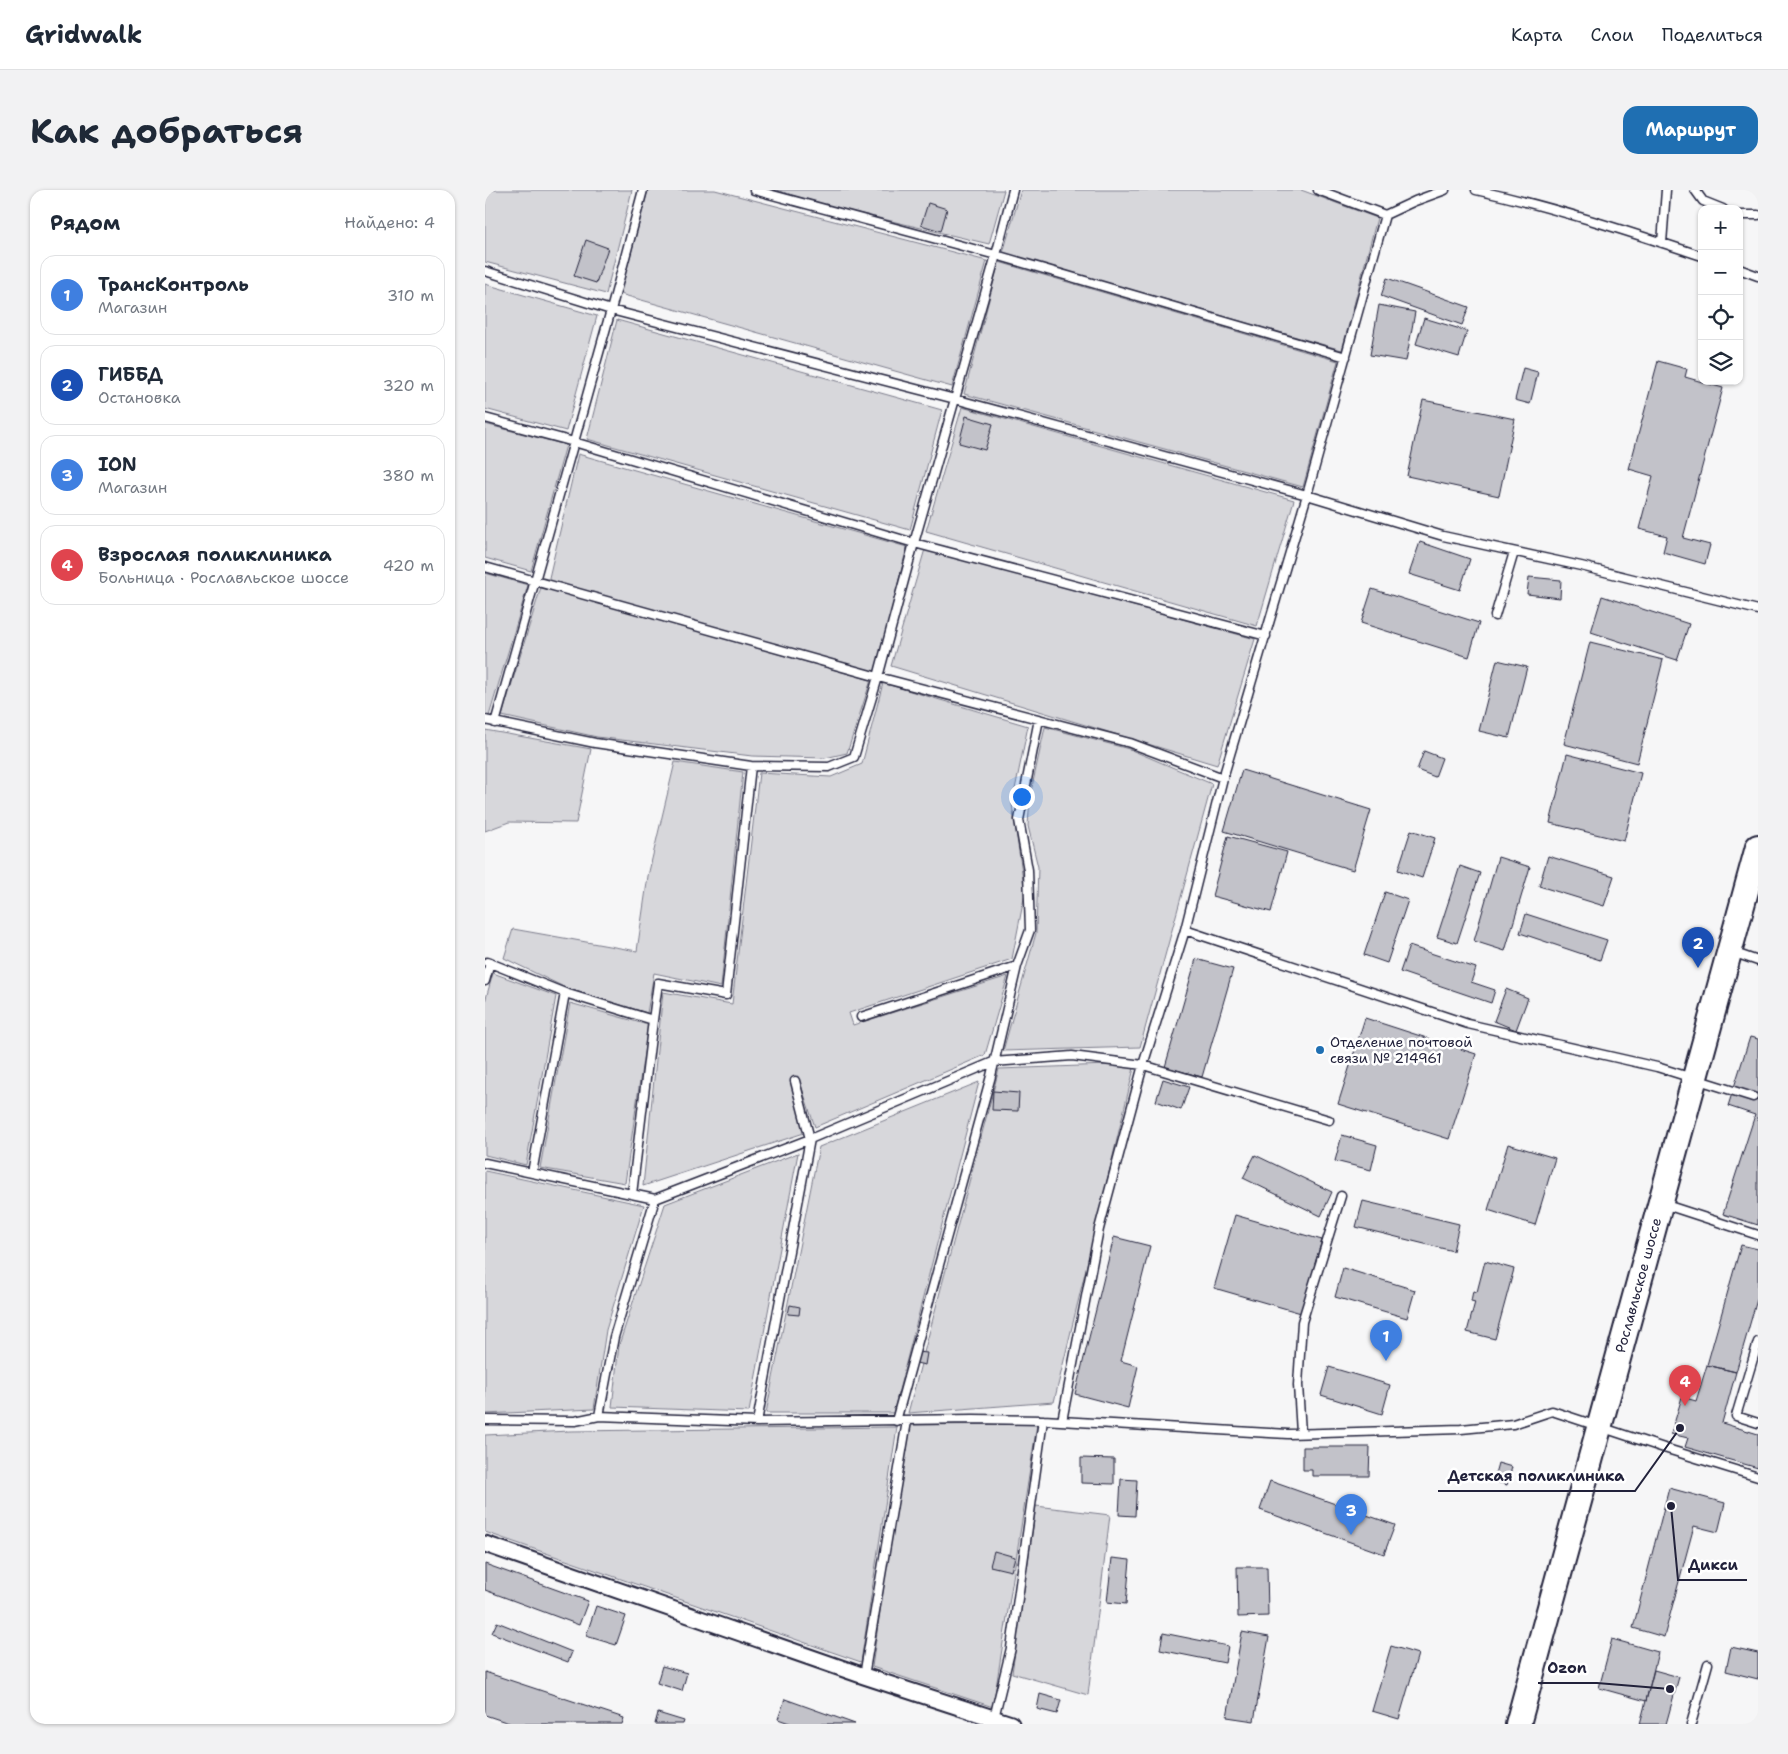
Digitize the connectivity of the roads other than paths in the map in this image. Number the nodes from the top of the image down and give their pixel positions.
1 (643, 190) edge
2 (754, 190) edge
3 (1013, 190) edge
4 (1318, 190) edge
5 (1445, 190) edge
6 (1476, 190) edge
7 (1666, 190) edge
8 (1695, 190) edge
9 (1713, 205) edge
10 (1385, 215) junction
11 (1743, 215) edge
12 (1758, 215) edge
13 (1662, 243) junction
14 (996, 255) junction
15 (1698, 255) edge
16 (1743, 270) edge
17 (485, 271) edge
18 (1758, 276) edge
19 (611, 310) junction
20 (1346, 357) junction
21 (955, 398) junction
22 (485, 418) edge
23 (573, 442) junction
24 (1307, 495) junction
25 (914, 543) junction
26 (1514, 552) junction
27 (485, 567) edge
28 (535, 580) junction
29 (1758, 610) edge
30 (1495, 616) dead end
31 (1266, 636) junction
32 (878, 677) junction
33 (485, 720) edge
34 (1039, 720) junction
35 (495, 723) junction
36 (751, 766) junction
37 (1223, 778) junction
38 (1758, 847) edge
39 (1185, 930) junction
40 (1730, 952) junction
41 (1758, 961) edge
42 (487, 962) edge
43 (1017, 966) junction
44 (485, 981) edge
45 (565, 993) junction
46 (861, 1017) dead end
47 (653, 1020) junction
48 (993, 1062) junction
49 (1143, 1065) junction
50 (1694, 1080) junction
51 (795, 1081) dead end
52 (1753, 1097) dead end
53 (1329, 1120) dead end
54 (810, 1139) junction
55 (485, 1163) edge
56 (531, 1172) junction
57 (632, 1194) junction
58 (1341, 1196) dead end
59 (655, 1199) junction
60 (1661, 1204) junction
61 (1758, 1235) edge
62 (1758, 1342) edge
63 (599, 1416) junction
64 (485, 1420) edge
65 (1043, 1420) junction
66 (897, 1421) junction
67 (907, 1421) junction
68 (1062, 1421) junction
69 (757, 1422) junction
70 (1758, 1423) edge
71 (1601, 1427) junction
72 (1301, 1433) junction
73 (1758, 1477) edge
74 (485, 1544) edge
75 (1708, 1664) dead end
76 (864, 1676) junction
77 (994, 1718) junction
78 (1011, 1724) edge
79 (1518, 1724) edge
80 (1691, 1724) edge

1 - 19 lane
2 - 14 lane
3 - 14 lane
4 - 10 lane
5 - 10 lane
6 - 13 lane
7 - 13 lane
8 - 9 lane
10 - 20 lane
11 - 12 lane
13 - 15 lane
14 - 20 lane
14 - 21 lane
16 - 18 lane
17 - 19 lane
19 - 21 lane
19 - 23 lane
20 - 24 lane
21 - 24 lane
21 - 25 lane
22 - 23 lane
23 - 25 lane
23 - 28 lane
24 - 26 lane
24 - 31 lane
25 - 31 lane
25 - 32 lane
26 - 29 lane
26 - 30 lane
27 - 28 lane
28 - 32 lane
28 - 35 lane
31 - 37 lane
32 - 34 lane
32 - 36 lane
33 - 35 lane
34 - 37 lane
34 - 43 lane
35 - 36 lane
36 - 47 lane
37 - 39 lane
38 - 40 main road, Рославльское шоссе
39 - 49 lane
39 - 50 lane
40 - 41 lane
40 - 50 main road, Рославльское шоссе
42 - 44 lane
42 - 45 lane
43 - 46 lane
43 - 48 lane
45 - 47 lane
45 - 56 lane
47 - 57 lane
48 - 49 lane
48 - 54 lane
48 - 66 lane
49 - 53 lane
49 - 68 lane
50 - 52 lane
50 - 60 main road, Рославльское шоссе
51 - 54 lane
54 - 59 lane
54 - 69 lane
55 - 56 lane
56 - 57 lane
57 - 59 lane
58 - 72 lane
59 - 63 lane
60 - 61 lane
60 - 71 main road, Рославльское шоссе
62 - 70 lane
63 - 64 lane
63 - 69 lane
65 - 67 lane
65 - 68 lane
65 - 77 lane
66 - 67 lane
66 - 69 lane
67 - 76 lane
68 - 72 lane
71 - 72 lane
71 - 73 lane
71 - 79 main road, Рославльское шоссе
74 - 76 street
75 - 80 lane
76 - 77 street
77 - 78 street

